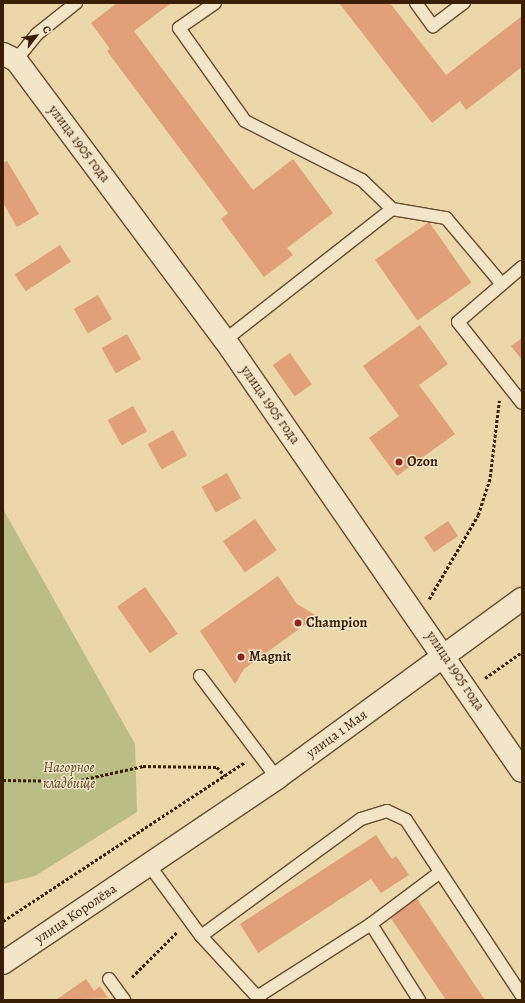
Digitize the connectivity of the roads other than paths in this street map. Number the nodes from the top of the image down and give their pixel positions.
1 (76, 3) edge
2 (215, 3) edge
3 (416, 3) edge
4 (464, 3) edge
5 (9, 57) edge
6 (392, 209) junction
7 (522, 267) edge
8 (501, 283) junction
9 (225, 340) junction
10 (522, 403) edge
11 (522, 599) edge
12 (446, 657) junction
13 (200, 676) dead end
14 (522, 771) edge
15 (277, 778) junction
16 (150, 865) junction
17 (439, 873) junction
18 (370, 924) junction
19 (201, 936) junction
20 (3, 962) edge
21 (109, 979) dead end
22 (522, 996) edge
23 (259, 998) edge
24 (124, 1000) edge
25 (419, 1000) edge

1 - 5 lane
2 - 6 lane
3 - 4 lane
5 - 9 street, улица 1905 года
6 - 8 lane
6 - 9 lane
7 - 8 lane
8 - 10 lane
9 - 12 street, улица 1905 года
11 - 12 street, улица 1 Мая
12 - 14 street, улица 1905 года
12 - 15 street, улица 1 Мая
13 - 15 lane
15 - 16 street, улица 1 Мая
16 - 19 lane
16 - 20 street, улица Королёва
17 - 18 lane
17 - 19 lane
17 - 22 lane
18 - 23 lane
18 - 25 lane
19 - 23 lane
21 - 24 lane

